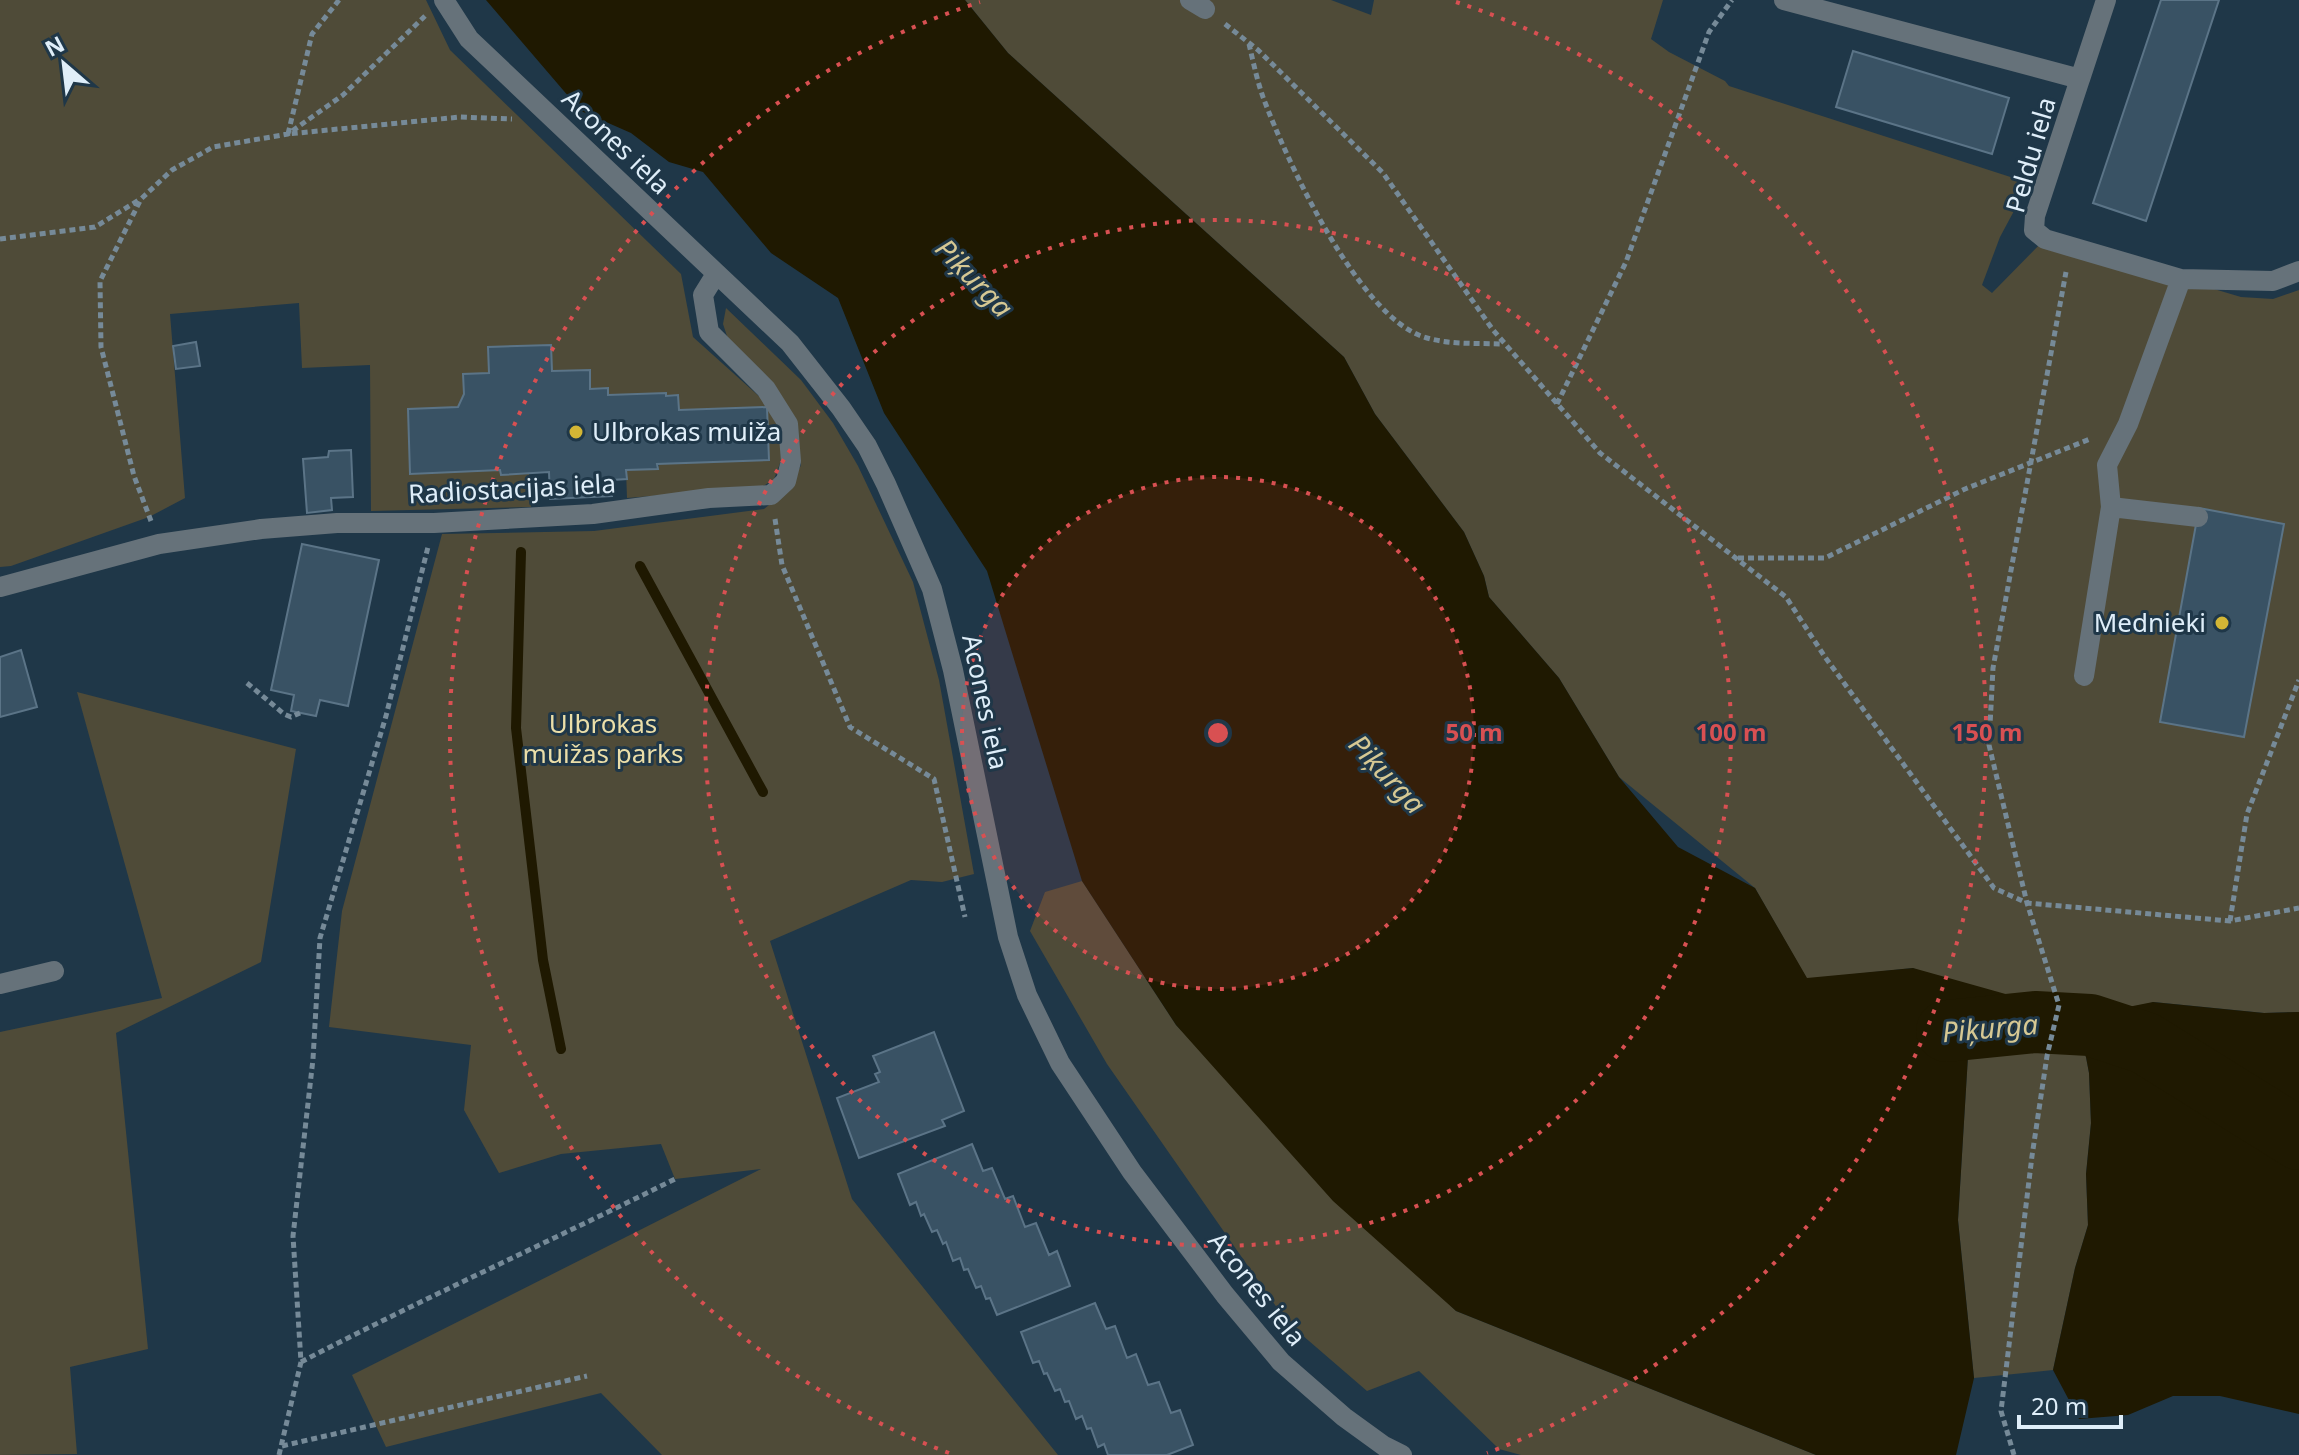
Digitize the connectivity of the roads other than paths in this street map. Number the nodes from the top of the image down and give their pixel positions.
1 (1784, 0) edge
2 (2106, 0) edge
3 (438, 5) edge
4 (2080, 79) junction
5 (2299, 271) edge
6 (716, 274) junction
7 (2181, 279) junction
8 (2111, 507) junction
9 (2198, 517) dead end
10 (0, 587) edge
11 (2084, 676) dead end
12 (54, 971) dead end
13 (0, 984) edge
14 (1402, 1455) edge

1 - 4 street, Peldu iela
2 - 4 street
3 - 6 street, Acones iela
4 - 7 street, Peldu iela
5 - 7 street, Peldu iela
6 - 10 street, Radiostacijas iela
6 - 14 street, Acones iela
7 - 8 street
8 - 9 street
8 - 11 street
12 - 13 street

